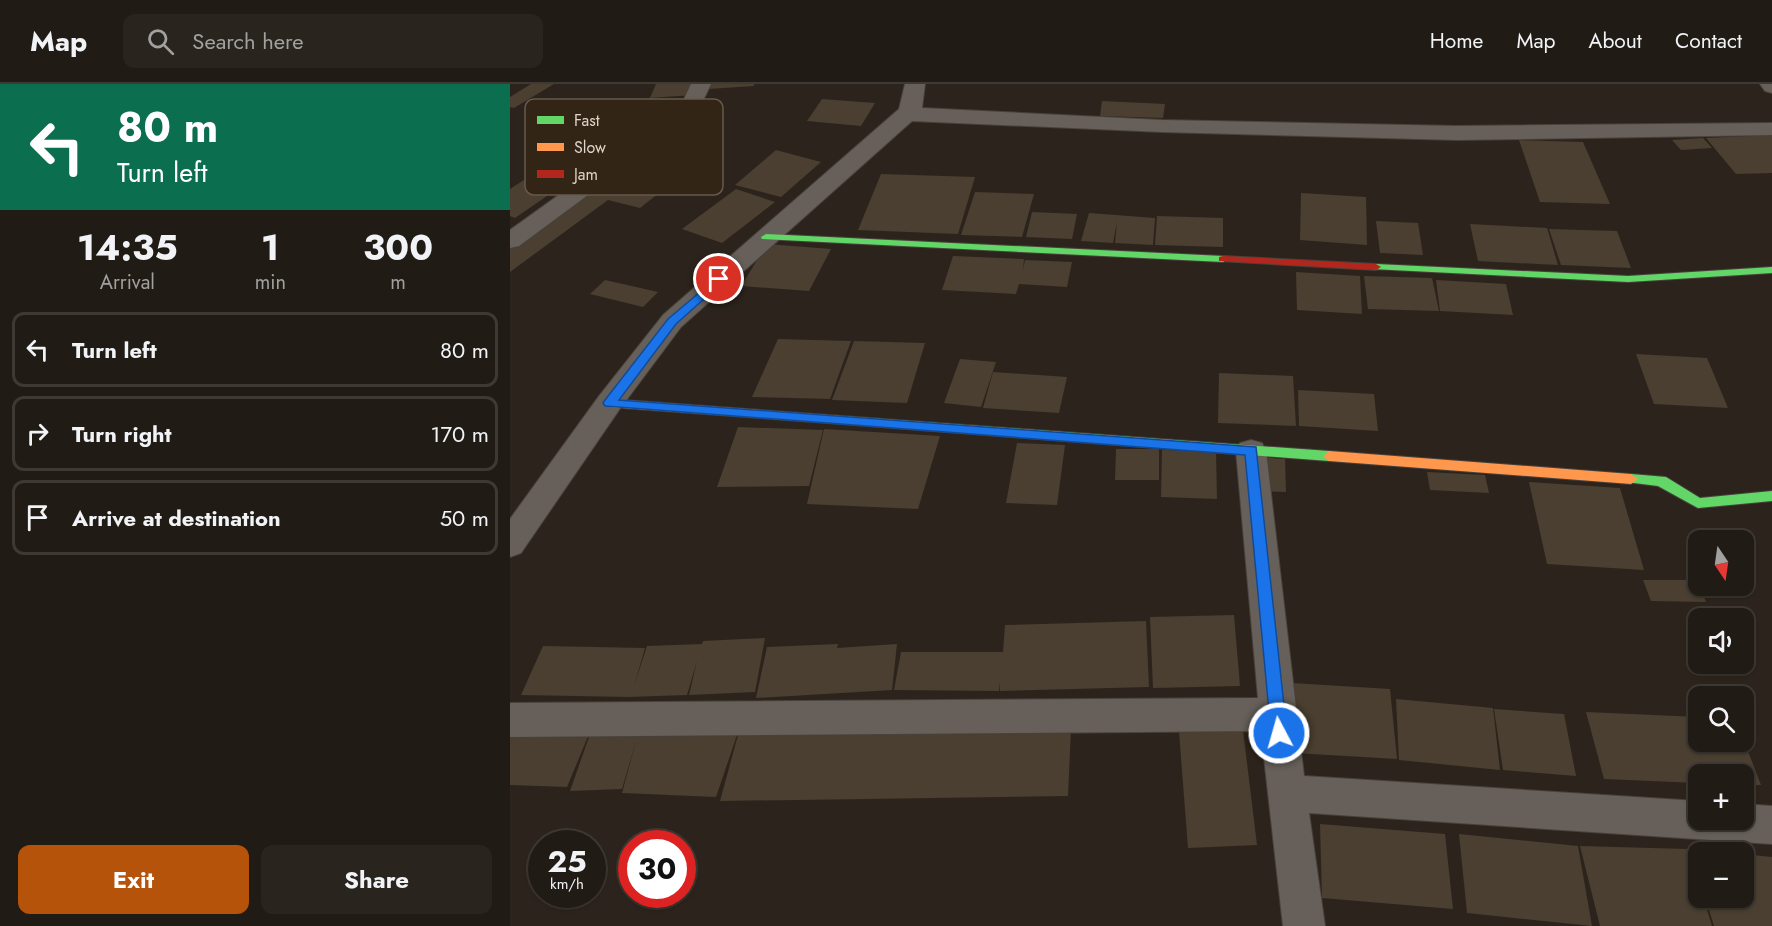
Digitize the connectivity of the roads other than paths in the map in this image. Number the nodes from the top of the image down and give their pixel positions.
1 (701, 84) edge
2 (915, 84) edge
3 (694, 99) edge
4 (907, 114) junction
5 (1772, 129) edge
6 (573, 195) edge
7 (766, 237) junction
8 (510, 241) edge
9 (1772, 270) edge
10 (609, 403) junction
11 (1251, 451) junction
12 (1772, 496) edge
13 (510, 544) edge
14 (1277, 714) junction
15 (510, 720) edge
16 (1286, 793) junction
17 (1772, 825) edge
18 (1304, 926) edge

1 - 3 street
2 - 4 street
4 - 5 street
4 - 7 street
6 - 8 street
7 - 9 street
7 - 10 street
10 - 11 street
10 - 13 street
11 - 12 street
11 - 14 street
14 - 15 street
14 - 16 street
16 - 17 street
16 - 18 street

